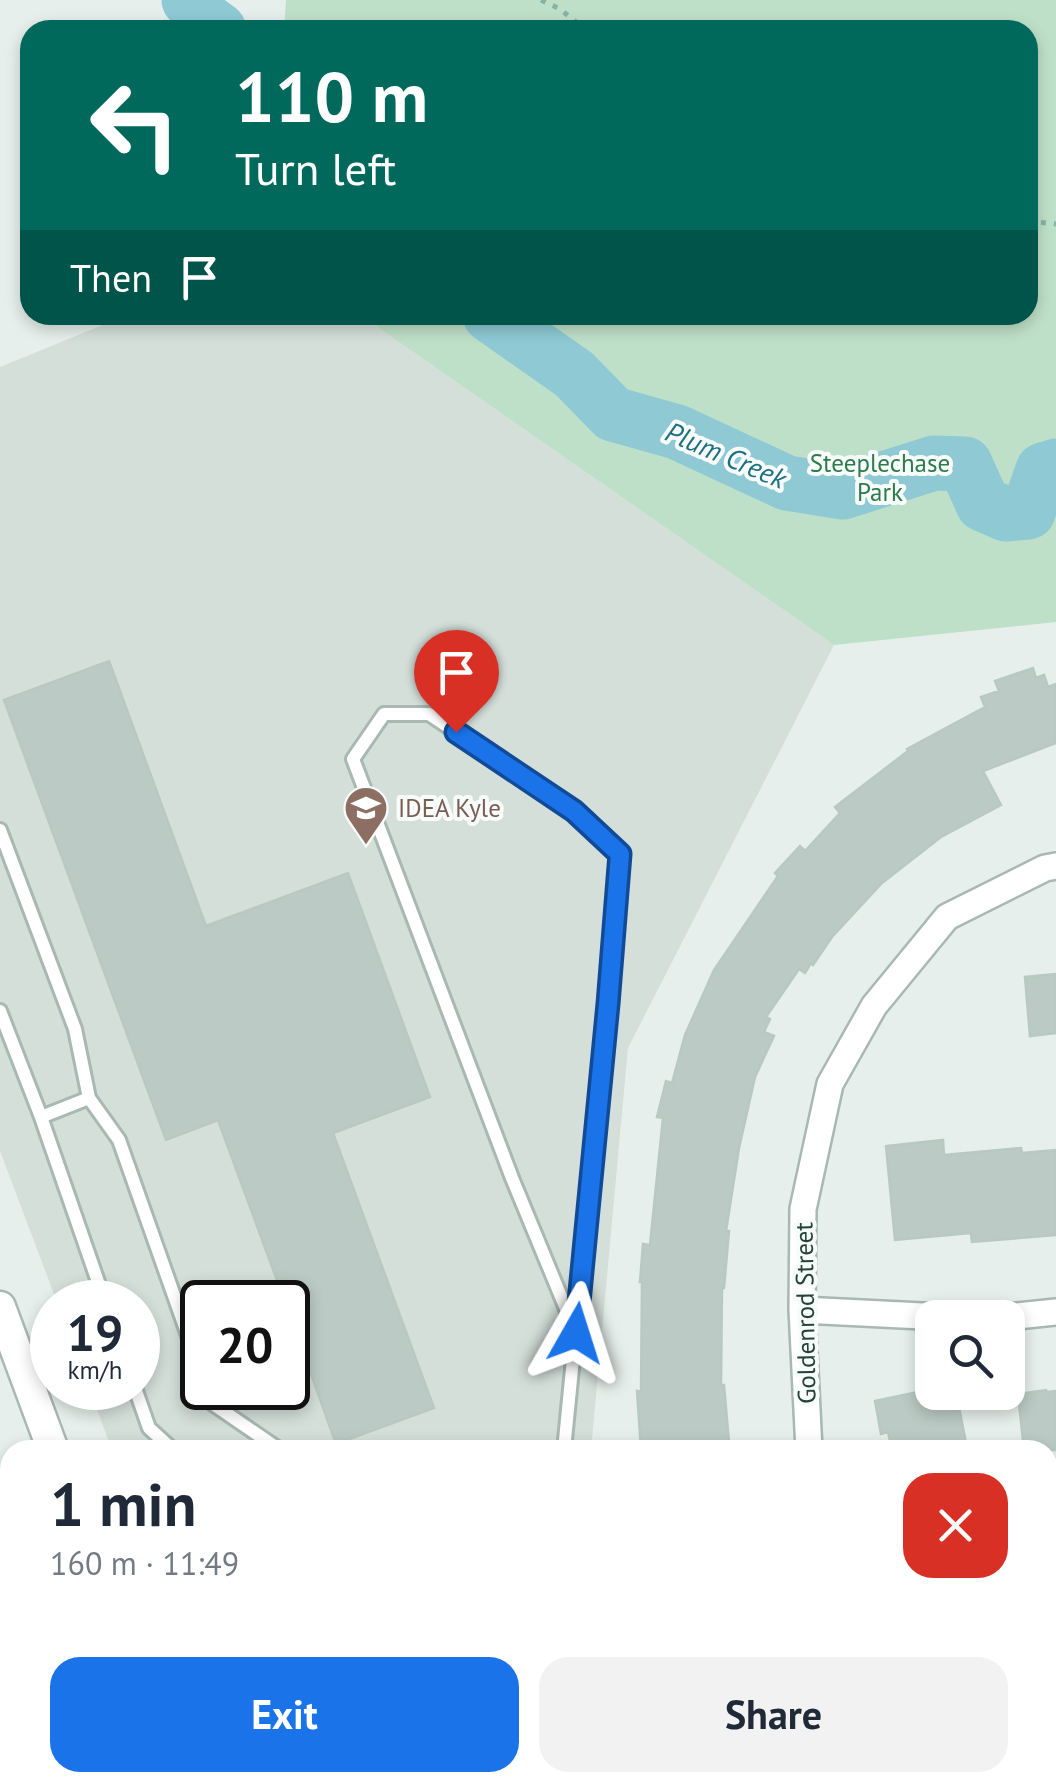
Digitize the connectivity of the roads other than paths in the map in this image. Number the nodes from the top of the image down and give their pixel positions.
1 (0, 830) edge
2 (1056, 866) edge
3 (0, 1011) edge
4 (89, 1098) junction
5 (41, 1117) junction
6 (98, 1280) edge
7 (0, 1307) edge
8 (802, 1310) junction
9 (1056, 1312) edge
10 (180, 1313) edge
11 (1025, 1315) edge
12 (915, 1316) edge
13 (576, 1333) junction
14 (143, 1410) edge
15 (221, 1410) edge
16 (49, 1440) edge
17 (162, 1440) edge
18 (265, 1440) edge
19 (565, 1440) edge
20 (808, 1440) edge

1 - 4 lane
2 - 8 street, Goldenrod Street
3 - 5 lane
4 - 5 lane
4 - 10 lane
5 - 6 lane
7 - 16 street
8 - 12 street
8 - 20 street, Goldenrod Street
9 - 11 street
13 - 13 lane
13 - 19 lane
14 - 17 lane
15 - 18 lane

